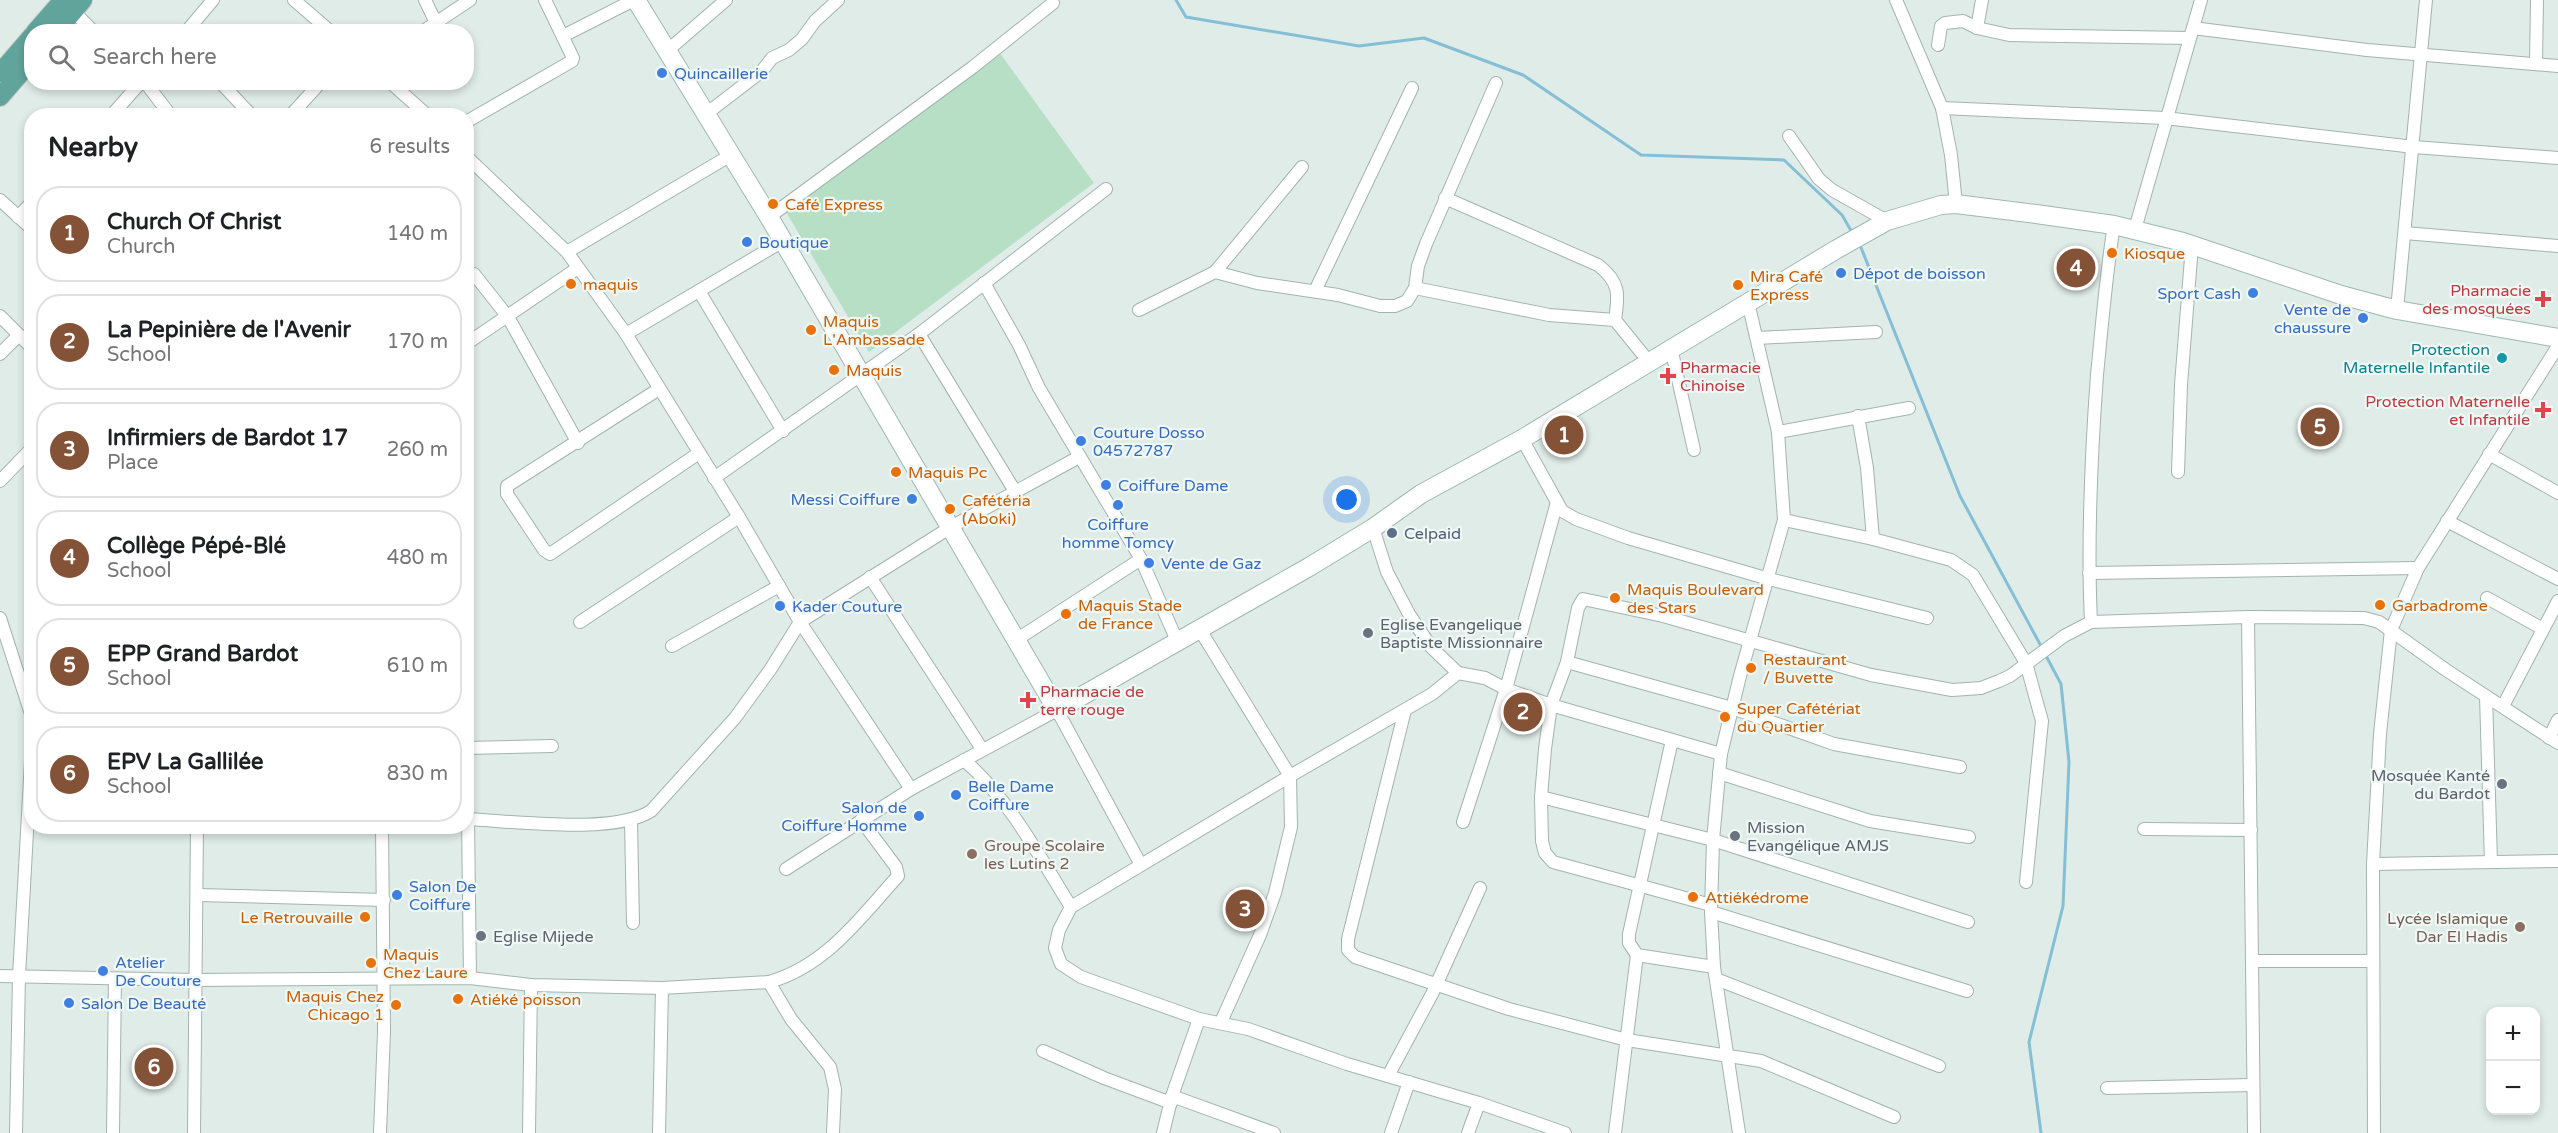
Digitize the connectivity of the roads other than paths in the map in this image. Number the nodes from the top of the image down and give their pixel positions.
1 (213, 0) edge
2 (294, 0) edge
3 (424, 0) edge
4 (470, 0) edge
5 (545, 0) edge
6 (635, 0) edge
7 (726, 0) edge
8 (838, 0) edge
9 (1896, 0) edge
10 (1982, 0) edge
11 (2201, 0) edge
12 (2426, 0) edge
13 (2537, 0) edge
14 (70, 3) edge
15 (1053, 3) dead end
16 (436, 23) joint
17 (45, 24) edge
18 (60, 24) edge
19 (87, 24) edge
20 (193, 24) edge
21 (322, 24) edge
22 (1977, 28) junction
23 (2191, 33) junction
24 (562, 36) junction
25 (24, 45) edge
26 (1938, 45) dead end
27 (667, 51) junction
28 (2421, 56) junction
29 (2536, 63) junction
30 (2558, 66) edge
31 (24, 69) edge
32 (0, 73) edge
33 (1496, 83) dead end
34 (1412, 88) dead end
35 (135, 90) edge
36 (150, 90) edge
37 (228, 90) edge
38 (314, 90) edge
39 (399, 90) edge
40 (0, 97) edge
41 (119, 108) edge
42 (164, 108) edge
43 (244, 108) edge
44 (297, 108) edge
45 (419, 108) edge
46 (1942, 108) junction
47 (706, 114) junction
48 (474, 117) edge
49 (2165, 118) junction
50 (1789, 136) dead end
51 (2414, 147) junction
52 (731, 155) junction
53 (2558, 158) edge
54 (474, 164) edge
55 (1302, 167) dead end
56 (1106, 189) dead end
57 (1445, 198) junction
58 (0, 200) edge
59 (1956, 204) junction
60 (24, 211) edge
61 (18, 217) junction
62 (769, 217) junction
63 (1887, 221) junction
64 (24, 222) edge
65 (2114, 225) junction
66 (2135, 229) junction
67 (2405, 233) junction
68 (783, 241) junction
69 (2192, 245) junction
70 (2558, 246) edge
71 (567, 252) junction
72 (578, 268) junction
73 (1215, 272) junction
74 (474, 277) edge
75 (984, 283) junction
76 (1414, 288) junction
77 (699, 291) junction
78 (1315, 291) junction
79 (1748, 302) junction
80 (1139, 310) dead end
81 (2397, 310) junction
82 (0, 316) edge
83 (508, 317) junction
84 (1615, 320) junction
85 (1876, 332) dead end
86 (626, 334) junction
87 (919, 334) junction
88 (19, 335) junction
89 (1756, 338) junction
90 (2558, 338) edge
91 (474, 339) edge
92 (24, 340) edge
93 (2558, 346) edge
94 (1671, 348) junction
95 (0, 354) edge
96 (1649, 362) junction
97 (861, 377) junction
98 (659, 389) junction
99 (1909, 408) dead end
100 (1858, 416) junction
101 (783, 431) junction
102 (1778, 432) junction
103 (1522, 439) junction
104 (578, 443) junction
105 (1694, 450) dead end
106 (699, 453) junction
107 (2489, 454) junction
108 (24, 456) edge
109 (1079, 457) junction
110 (2178, 472) dead end
111 (714, 478) junction
112 (0, 482) edge
113 (1016, 493) junction
114 (2558, 493) edge
115 (1557, 502) junction
116 (739, 517) junction
117 (1784, 520) junction
118 (2447, 521) junction
119 (951, 527) junction
120 (1373, 528) junction
121 (1873, 539) junction
122 (1141, 559) junction
123 (2418, 568) junction
124 (2089, 573) junction
125 (870, 577) junction
126 (1769, 579) junction
127 (2558, 579) edge
128 (779, 586) junction
129 (2487, 598) dead end
130 (2558, 601) edge
131 (2248, 617) junction
132 (0, 618) edge
133 (1928, 618) dead end
134 (579, 621) dead end
135 (800, 622) junction
136 (2091, 622) junction
137 (2543, 629) junction
138 (1200, 630) junction
139 (2391, 630) junction
140 (1016, 640) junction
141 (1751, 640) junction
142 (1178, 643) junction
143 (672, 646) dead end
144 (1567, 662) junction
145 (2026, 663) junction
146 (1458, 673) junction
147 (1506, 689) junction
148 (24, 692) edge
149 (2486, 696) junction
150 (1551, 705) junction
151 (2503, 706) junction
152 (1732, 708) junction
153 (1057, 710) junction
154 (1406, 710) junction
155 (2558, 720) edge
156 (1672, 740) junction
157 (2554, 741) edge
158 (552, 746) dead end
159 (474, 748) edge
160 (982, 749) junction
161 (1721, 754) junction
162 (964, 760) junction
163 (1960, 767) dead end
164 (1719, 773) junction
165 (1290, 776) junction
166 (911, 789) junction
167 (1541, 797) junction
168 (474, 819) edge
169 (861, 820) junction
170 (631, 821) junction
171 (1463, 822) dead end
172 (1655, 826) junction
173 (2144, 829) dead end
174 (2251, 830) junction
175 (27, 834) edge
176 (197, 834) edge
177 (382, 834) edge
178 (467, 834) edge
179 (1969, 837) dead end
180 (1713, 840) junction
181 (2558, 861) edge
182 (2491, 862) junction
183 (2373, 864) junction
184 (1141, 865) junction
185 (786, 869) dead end
186 (2026, 882) dead end
187 (1640, 886) junction
188 (1480, 888) dead end
189 (198, 895) junction
190 (384, 900) junction
191 (1071, 908) junction
192 (1711, 909) junction
193 (1968, 922) dead end
194 (633, 923) dead end
195 (1637, 955) junction
196 (2372, 960) junction
197 (2253, 961) junction
198 (1715, 973) junction
199 (0, 976) edge
200 (19, 976) junction
201 (470, 978) junction
202 (115, 979) junction
203 (196, 980) junction
204 (383, 980) junction
205 (769, 982) junction
206 (1436, 983) junction
207 (531, 985) junction
208 (662, 988) junction
209 (1967, 991) dead end
210 (1198, 1019) junction
211 (1221, 1022) junction
212 (1627, 1040) junction
213 (1043, 1051) dead end
214 (1726, 1055) junction
215 (1940, 1065) dead end
216 (1388, 1076) junction
217 (1409, 1082) junction
218 (2253, 1085) junction
219 (2107, 1088) dead end
220 (1171, 1099) junction
221 (1479, 1103) junction
222 (1894, 1117) dead end
223 (1558, 1132) edge
224 (16, 1133) edge
225 (112, 1133) edge
226 (194, 1133) edge
227 (380, 1133) edge
228 (529, 1133) edge
229 (659, 1133) edge
230 (832, 1133) edge
231 (1163, 1133) edge
232 (1274, 1133) edge
233 (1391, 1133) edge
234 (1468, 1133) edge
235 (1615, 1133) edge
236 (1738, 1133) edge
237 (2254, 1133) edge
238 (2374, 1133) edge

1 - 20 street
2 - 21 street
3 - 16 street
4 - 16 street
5 - 24 street
6 - 24 street
6 - 27 street
7 - 27 street
8 - 47 street
9 - 46 street
10 - 22 street
11 - 23 street
12 - 28 street
13 - 29 street
14 - 17 main road
14 - 18 main road
14 - 19 street
15 - 62 street
22 - 23 street
22 - 26 street
23 - 28 street
23 - 49 street
24 - 48 street
25 - 32 main road
27 - 47 street
28 - 29 street
28 - 51 street
29 - 30 street
31 - 40 main road
33 - 57 street
34 - 78 street
35 - 41 street
36 - 42 street
37 - 43 street
38 - 44 street
39 - 45 street
46 - 49 street
46 - 59 street
47 - 52 street
49 - 51 street
49 - 66 street
50 - 63 street
51 - 53 street
51 - 67 street
52 - 62 street
52 - 71 street
54 - 71 street
55 - 73 street
56 - 75 street
57 - 76 street
57 - 84 street
58 - 61 street
59 - 63 street
59 - 65 street
60 - 61 street
61 - 64 street
62 - 68 street
63 - 79 street
65 - 66 street
65 - 124 street
66 - 69 street
67 - 70 street
67 - 81 street
68 - 77 street
68 - 97 street
69 - 81 street
69 - 110 street
71 - 72 street
72 - 83 street
72 - 86 street
73 - 78 street
73 - 80 street
74 - 83 street
75 - 87 street
75 - 109 street
76 - 78 street
76 - 84 street
77 - 86 street
77 - 101 street
79 - 89 street
79 - 94 street
81 - 90 street
82 - 88 street
83 - 91 street
83 - 104 street
84 - 96 street
85 - 89 street
86 - 98 street
87 - 97 street
87 - 113 street
88 - 92 street
88 - 95 street
89 - 102 street
93 - 107 street
94 - 96 street
94 - 105 street
96 - 103 street
97 - 101 street
97 - 119 street
98 - 104 street
98 - 106 street
99 - 100 street
100 - 102 street
100 - 121 street
101 - 111 street
102 - 117 street
103 - 115 street
103 - 120 street
104 - 106 street
106 - 111 street
107 - 114 street
107 - 118 street
108 - 112 street
109 - 113 street
109 - 122 street
111 - 116 street
113 - 119 street
115 - 126 street
115 - 147 street
116 - 128 street
116 - 134 street
117 - 121 street
117 - 126 street
118 - 123 street
118 - 127 street
119 - 125 street
119 - 140 street
120 - 138 street
120 - 146 street
121 - 145 street
122 - 140 street
122 - 142 street
123 - 124 street
123 - 139 street
124 - 136 street
125 - 135 street
125 - 160 street
126 - 133 street
126 - 141 street
128 - 135 street
128 - 143 street
129 - 137 street
130 - 137 street
131 - 136 street
131 - 139 street
131 - 174 street
132 - 148 street
135 - 166 street
135 - 170 street
136 - 145 street
137 - 151 street
138 - 142 street
138 - 165 street
139 - 149 street
139 - 183 street
140 - 153 street
141 - 144 street
141 - 145 street
141 - 152 street
142 - 153 street
144 - 150 street
144 - 152 street
145 - 186 street
146 - 147 street
146 - 154 street
147 - 150 street
147 - 171 street
149 - 151 street
149 - 182 street
150 - 156 street
150 - 167 street
151 - 157 street
152 - 161 street
152 - 163 street
153 - 160 street
153 - 184 street
154 - 165 street
154 - 206 street
155 - 157 street
156 - 161 street
156 - 172 street
158 - 159 street
160 - 162 street
161 - 164 street
162 - 166 street
162 - 191 street
164 - 179 street
164 - 180 street
165 - 184 street
165 - 211 street
166 - 169 street
167 - 172 street
167 - 187 street
168 - 170 street
169 - 185 street
169 - 205 street
170 - 194 street
172 - 180 street
172 - 187 street
173 - 174 street
174 - 197 street
175 - 200 street
176 - 189 street
177 - 190 street
178 - 201 street
180 - 192 street
180 - 193 street
181 - 182 street
182 - 183 street
183 - 196 street
184 - 191 street
187 - 192 street
187 - 195 street
188 - 206 street
189 - 190 street
189 - 203 street
190 - 204 street
191 - 210 street
192 - 198 street
192 - 209 street
195 - 198 street
195 - 212 street
196 - 197 street
196 - 238 street
197 - 218 street
198 - 214 street
198 - 215 street
199 - 200 street
200 - 202 street
200 - 224 street
201 - 204 street
201 - 207 street
202 - 203 street
202 - 225 street
203 - 204 street
203 - 226 street
204 - 227 street
205 - 208 street
205 - 230 street
206 - 212 street
206 - 216 street
207 - 208 street
207 - 228 street
208 - 229 street
210 - 211 street
210 - 220 street
211 - 216 street
212 - 214 street
212 - 235 street
213 - 220 street
214 - 222 street
214 - 236 street
216 - 217 street
217 - 221 street
217 - 233 street
218 - 219 street
218 - 237 street
220 - 231 street
220 - 232 street
221 - 223 street
221 - 234 street

